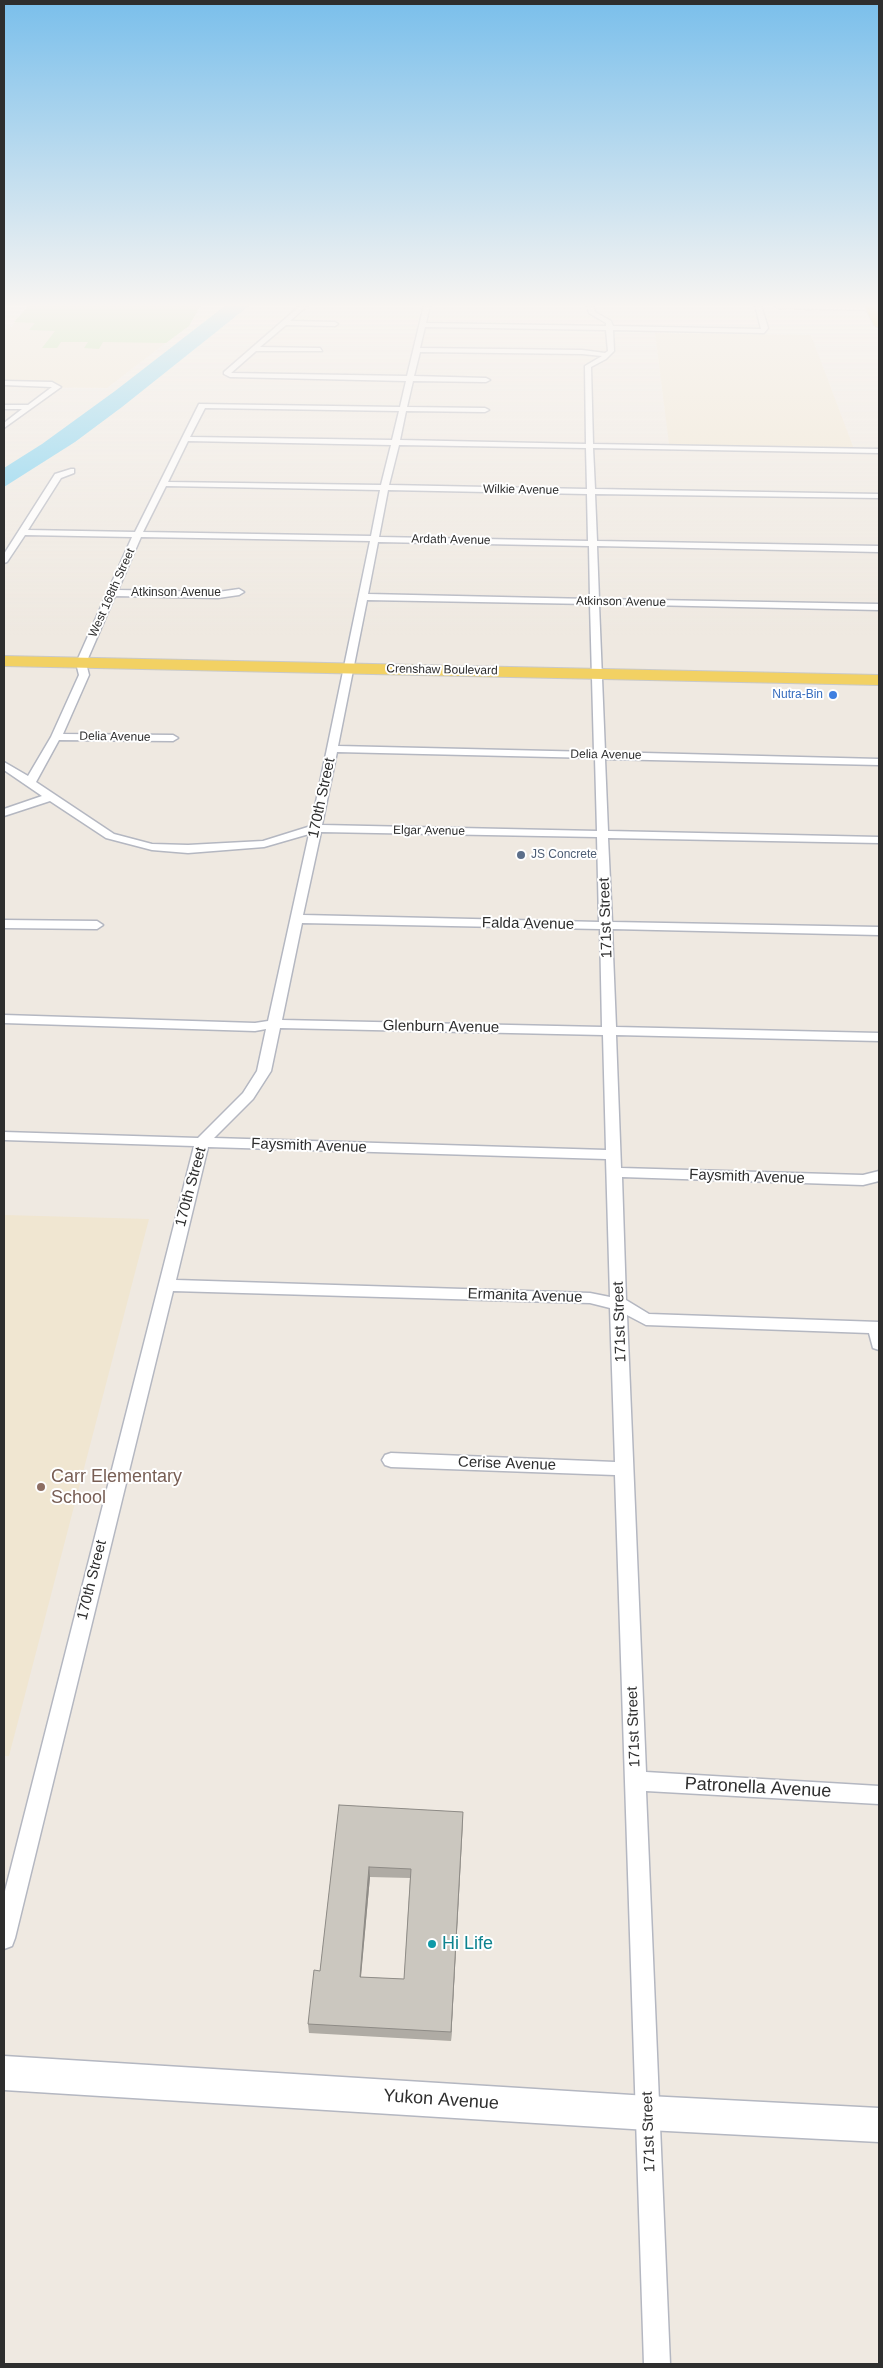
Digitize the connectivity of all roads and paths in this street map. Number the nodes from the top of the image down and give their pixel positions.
1 (19, 416) edge
2 (198, 416) edge
3 (402, 416) edge
4 (588, 416) edge
5 (4, 426) edge
6 (186, 440) junction
7 (396, 443) junction
8 (589, 446) junction
9 (879, 451) edge
10 (70, 471) dead end
11 (163, 484) junction
12 (385, 487) junction
13 (592, 491) junction
14 (879, 496) edge
15 (22, 532) junction
16 (138, 534) junction
17 (376, 539) junction
18 (593, 542) junction
19 (879, 549) edge
20 (4, 560) edge
21 (239, 592) dead end
22 (113, 593) junction
23 (363, 597) junction
24 (596, 601) junction
25 (879, 607) edge
26 (4, 661) edge
27 (81, 663) junction
28 (348, 668) junction
29 (597, 674) junction
30 (879, 680) edge
31 (56, 736) junction
32 (173, 738) dead end
33 (333, 749) junction
34 (599, 755) junction
35 (879, 762) edge
36 (4, 765) edge
37 (31, 781) junction
38 (52, 796) junction
39 (4, 813) edge
40 (316, 828) junction
41 (603, 834) junction
42 (879, 840) edge
43 (296, 919) junction
44 (4, 924) edge
45 (97, 925) dead end
46 (606, 925) junction
47 (879, 931) edge
48 (4, 1019) edge
49 (276, 1024) junction
50 (610, 1030) junction
51 (879, 1037) edge
52 (4, 1136) edge
53 (202, 1142) junction
54 (614, 1154) junction
55 (615, 1172) junction
56 (879, 1176) edge
57 (166, 1285) junction
58 (620, 1304) junction
59 (878, 1327) edge
60 (879, 1344) edge
61 (391, 1460) dead end
62 (624, 1469) junction
63 (636, 1781) junction
64 (879, 1795) edge
65 (4, 1938) edge
66 (4, 2073) edge
67 (648, 2113) junction
68 (879, 2125) edge
69 (657, 2364) edge

1 - 5 street
2 - 6 street, West 168th Street
3 - 7 street, 170th Street
4 - 8 street, 171st Street
6 - 7 street
6 - 11 street, West 168th Street
7 - 8 street
7 - 12 street, 170th Street
8 - 9 street
8 - 13 street, 171st Street
10 - 15 street
11 - 12 street, Wilkie Avenue
11 - 16 street, West 168th Street
12 - 13 street, Wilkie Avenue
12 - 17 street, 170th Street
13 - 14 street, Wilkie Avenue
13 - 18 street, 171st Street
15 - 16 street, Ardath Avenue
15 - 20 street
16 - 17 street, Ardath Avenue
16 - 22 street, West 168th Street
17 - 18 street, Ardath Avenue
17 - 23 street, 170th Street
18 - 19 street, Ardath Avenue
18 - 24 street, 171st Street
21 - 22 street, Atkinson Avenue
22 - 27 street, West 168th Street
23 - 24 street, Atkinson Avenue
23 - 28 street, 170th Street
24 - 25 street, Atkinson Avenue
24 - 29 street, 171st Street
26 - 27 main road, Crenshaw Boulevard
27 - 28 main road, Crenshaw Boulevard
27 - 31 street, West 168th Street
28 - 29 main road, Crenshaw Boulevard
28 - 33 street, 170th Street
29 - 30 main road, Crenshaw Boulevard
29 - 34 street, 171st Street
31 - 32 street, Delia Avenue
31 - 37 street, West 168th Street
33 - 34 street, Delia Avenue
33 - 40 street, 170th Street
34 - 35 street, Delia Avenue
34 - 41 street, 171st Street
36 - 37 street, Elgar Avenue
37 - 38 street, Elgar Avenue
38 - 39 street
38 - 40 street, Elgar Avenue
40 - 41 street, Elgar Avenue
40 - 43 street, 170th Street
41 - 42 street, Elgar Avenue
41 - 46 street, 171st Street
43 - 46 street, Falda Avenue
43 - 49 street, 170th Street
44 - 45 street
46 - 47 street, Falda Avenue
46 - 50 street, 171st Street
48 - 49 street, Glenburn Avenue
49 - 50 street, Glenburn Avenue
49 - 53 street, 170th Street
50 - 51 street, Glenburn Avenue
50 - 54 street, 171st Street
52 - 53 street, Faysmith Avenue
53 - 54 street, Faysmith Avenue
53 - 57 street, 170th Street
54 - 55 street, 171st Street
55 - 56 street, Faysmith Avenue
55 - 58 street, 171st Street
57 - 58 street, Ermanita Avenue
57 - 65 street, 170th Street
58 - 59 street, Ermanita Avenue
58 - 62 street, 171st Street
59 - 60 street
61 - 62 street, Cerise Avenue
62 - 63 street, 171st Street
63 - 64 street, Patronella Avenue
63 - 67 street, 171st Street
66 - 67 street, Yukon Avenue
67 - 68 street, Yukon Avenue
67 - 69 street, 171st Street

